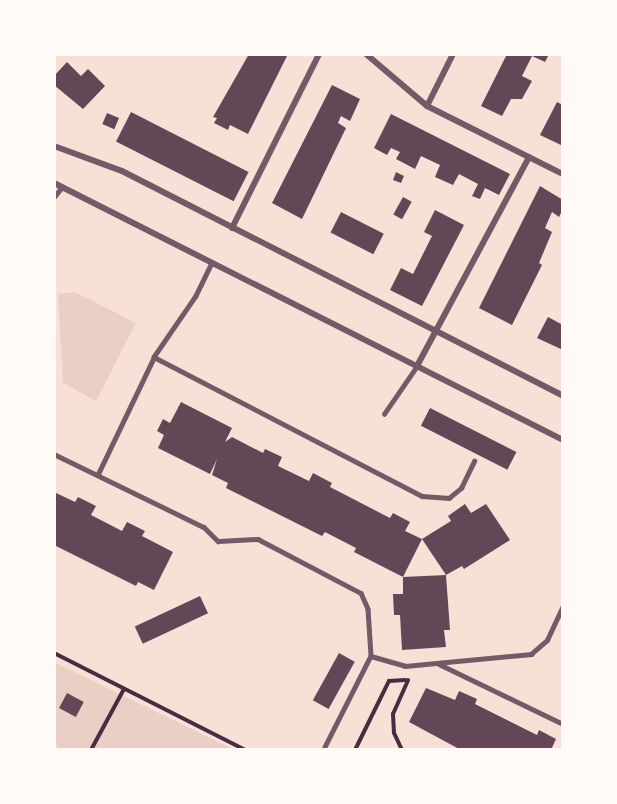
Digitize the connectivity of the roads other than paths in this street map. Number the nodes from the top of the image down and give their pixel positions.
1 (319, 54) edge
2 (366, 54) edge
3 (453, 54) edge
4 (427, 106) junction
5 (54, 146) edge
6 (528, 157) junction
7 (563, 174) edge
8 (54, 183) edge
9 (62, 187) junction
10 (54, 197) edge
11 (232, 228) junction
12 (212, 263) junction
13 (435, 331) junction
14 (154, 357) junction
15 (417, 366) junction
16 (563, 396) edge
17 (384, 414) dead end
18 (563, 440) edge
19 (54, 454) edge
20 (474, 462) dead end
21 (98, 474) junction
22 (563, 605) edge
23 (371, 656) junction
24 (438, 663) junction
25 (563, 724) edge
26 (325, 747) dead end

1 - 11 street
2 - 4 street
3 - 4 street
4 - 6 street
5 - 11 street
6 - 7 street
6 - 13 street
8 - 9 street
9 - 10 lane
9 - 12 street
11 - 13 street
12 - 14 lane
12 - 15 street
13 - 15 street
13 - 16 street
14 - 20 lane
14 - 21 lane
15 - 17 lane
15 - 18 street
19 - 21 lane
21 - 23 lane
22 - 24 lane
23 - 24 lane
23 - 26 lane
24 - 25 lane

